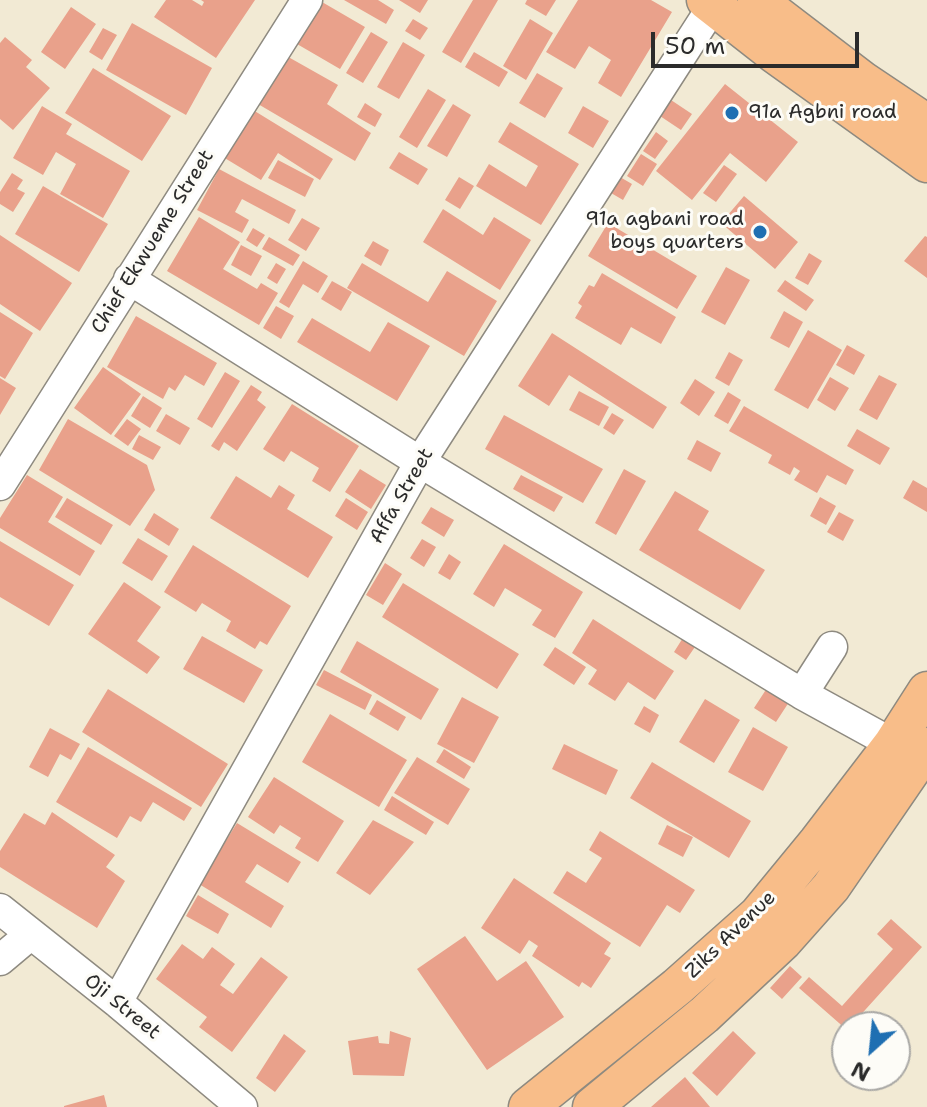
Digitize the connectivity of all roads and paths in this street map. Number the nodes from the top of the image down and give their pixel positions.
1 (307, 0) edge
2 (757, 0) edge
3 (709, 3) edge
4 (927, 124) edge
5 (927, 163) edge
6 (129, 279) junction
7 (420, 462) junction
8 (0, 485) edge
9 (832, 647) dead end
10 (927, 691) edge
11 (802, 694) junction
12 (910, 746) edge
13 (0, 909) edge
14 (31, 934) junction
15 (0, 960) edge
16 (117, 1002) junction
17 (242, 1107) edge
18 (528, 1107) edge
19 (592, 1107) edge

1 - 6 street, Chief Ekwueme Street
2 - 4 main road
3 - 5 main road
3 - 7 street, Affa Street
6 - 7 street
6 - 8 street, Chief Ekwueme Street
7 - 11 street
7 - 16 street, Affa Street
9 - 11 street
10 - 12 main road, Ziks Avenue
11 - 12 street
12 - 18 main road, Ziks Avenue
12 - 19 main road, Ziks Avenue
13 - 14 street, Oji Street
14 - 15 street
14 - 16 street, Oji Street
16 - 17 street, Oji Street

